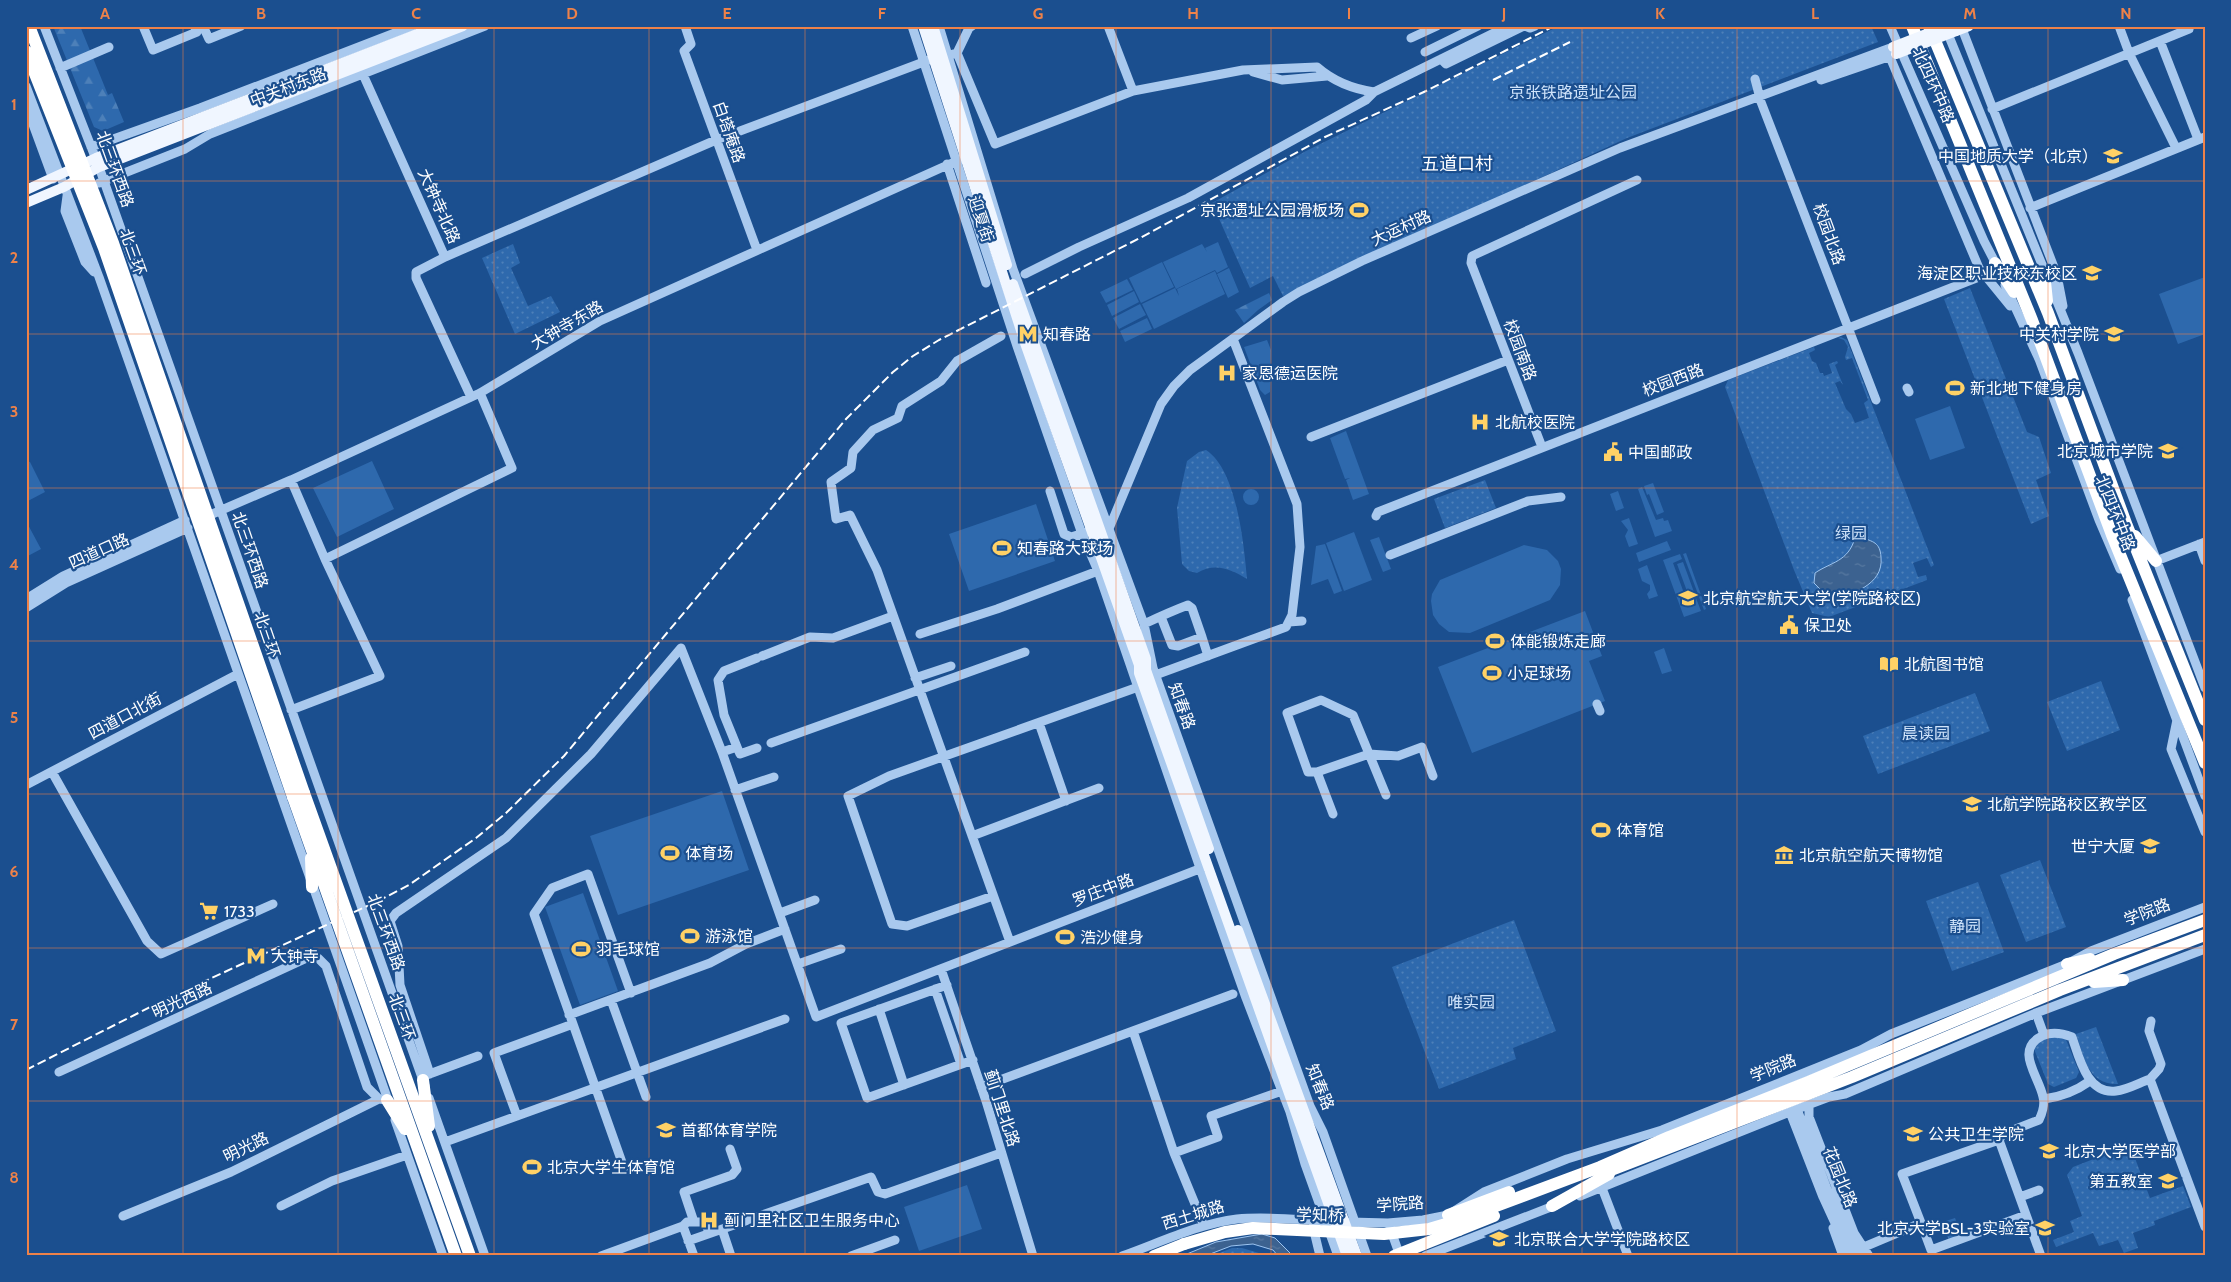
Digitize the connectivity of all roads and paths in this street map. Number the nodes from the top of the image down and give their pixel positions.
1 (29, 26) edge
2 (44, 26) edge
3 (144, 26) edge
4 (194, 26) edge
5 (204, 26) edge
6 (241, 26) edge
7 (413, 26) edge
8 (462, 26) edge
9 (485, 26) edge
10 (685, 26) edge
11 (912, 26) edge
12 (923, 26) edge
13 (933, 26) edge
14 (939, 26) edge
15 (972, 26) edge
16 (1108, 26) edge
17 (1437, 26) edge
18 (1479, 26) edge
19 (1508, 26) edge
20 (1525, 26) edge
21 (1535, 26) edge
22 (1890, 26) edge
23 (1912, 26) edge
24 (1929, 26) edge
25 (2119, 26) edge
26 (2188, 26) edge
27 (435, 27) edge
28 (1956, 28) edge
29 (1411, 38) dead end
30 (1486, 40) junction
31 (2160, 41) junction
32 (109, 47) dead end
33 (26, 51) edge
34 (957, 52) junction
35 (1425, 52) dead end
36 (1891, 52) junction
37 (2129, 53) junction
38 (937, 58) junction
39 (60, 68) junction
40 (362, 70) junction
41 (1755, 79) dead end
42 (26, 86) edge
43 (1133, 91) junction
44 (1374, 92) junction
45 (1759, 97) junction
46 (31, 99) junction
47 (1992, 109) junction
48 (80, 117) junction
49 (62, 124) junction
50 (43, 131) junction
51 (2201, 138) edge
52 (716, 140) junction
53 (91, 147) junction
54 (2176, 148) junction
55 (968, 156) junction
56 (98, 162) junction
57 (947, 164) junction
58 (78, 167) junction
59 (56, 177) junction
60 (82, 177) junction
61 (1637, 180) dead end
62 (104, 181) junction
63 (87, 188) junction
64 (26, 190) edge
65 (66, 191) junction
66 (26, 203) edge
67 (2030, 208) junction
68 (757, 250) junction
69 (445, 257) junction
70 (1996, 263) junction
71 (2044, 272) junction
72 (1025, 274) dead end
73 (1984, 275) junction
74 (986, 283) dead end
75 (2048, 313) junction
76 (2018, 316) junction
77 (2032, 320) junction
78 (1848, 329) junction
79 (2068, 329) junction
80 (1001, 336) dead end
81 (1233, 339) junction
82 (1508, 360) junction
83 (480, 393) junction
84 (471, 397) junction
85 (1876, 400) dead end
86 (1311, 436) dead end
87 (198, 446) junction
88 (1542, 447) junction
89 (163, 458) junction
90 (291, 480) junction
91 (1050, 491) dead end
92 (1561, 497) dead end
93 (220, 511) junction
94 (1376, 516) dead end
95 (186, 524) junction
96 (2128, 526) junction
97 (1096, 532) junction
98 (2112, 535) junction
99 (2202, 543) edge
100 (1390, 555) dead end
101 (325, 558) junction
102 (2156, 561) junction
103 (2205, 561) edge
104 (1098, 571) junction
105 (245, 582) junction
106 (2129, 591) junction
107 (211, 594) junction
108 (26, 599) edge
109 (26, 608) edge
110 (894, 616) junction
111 (1161, 617) junction
112 (1302, 621) dead end
113 (1289, 622) junction
114 (1144, 624) junction
115 (920, 634) dead end
116 (1202, 636) junction
117 (1025, 652) dead end
118 (1208, 656) junction
119 (951, 666) dead end
120 (238, 674) junction
121 (915, 678) junction
122 (1146, 682) junction
123 (919, 688) junction
124 (2205, 688) edge
125 (291, 710) junction
126 (2177, 720) junction
127 (2205, 720) edge
128 (1039, 723) junction
129 (771, 743) dead end
130 (737, 747) junction
131 (757, 748) dead end
132 (722, 752) junction
133 (1369, 754) junction
134 (944, 757) junction
135 (2199, 763) edge
136 (52, 772) junction
137 (1317, 772) junction
138 (1433, 776) dead end
139 (774, 777) dead end
140 (26, 785) edge
141 (1099, 788) dead end
142 (736, 790) junction
143 (299, 795) junction
144 (1386, 795) dead end
145 (2205, 796) edge
146 (1066, 801) junction
147 (1333, 814) dead end
148 (2205, 832) edge
149 (972, 836) junction
150 (311, 848) junction
151 (1207, 866) junction
152 (312, 887) junction
153 (993, 896) junction
154 (815, 900) dead end
155 (274, 904) dead end
156 (2205, 906) edge
157 (780, 914) junction
158 (2205, 920) edge
159 (785, 929) junction
160 (2205, 934) edge
161 (1010, 942) junction
162 (842, 949) dead end
163 (2205, 949) edge
164 (2114, 954) junction
165 (798, 964) junction
166 (2066, 964) junction
167 (941, 969) junction
168 (2123, 980) junction
169 (2081, 983) junction
170 (946, 985) junction
171 (935, 989) junction
172 (631, 993) junction
173 (1233, 994) dead end
174 (611, 1000) junction
175 (878, 1010) junction
176 (2036, 1013) junction
177 (569, 1014) junction
178 (785, 1019) dead end
179 (2151, 1021) dead end
180 (573, 1024) junction
181 (1133, 1031) junction
182 (2044, 1035) junction
183 (478, 1056) dead end
184 (973, 1060) dead end
185 (961, 1064) junction
186 (59, 1072) dead end
187 (637, 1073) junction
188 (425, 1077) junction
189 (1852, 1078) junction
190 (2150, 1079) junction
191 (2090, 1081) junction
192 (904, 1084) junction
193 (980, 1087) junction
194 (596, 1088) junction
195 (1282, 1091) junction
196 (646, 1097) dead end
197 (1829, 1097) junction
198 (2044, 1099) junction
199 (383, 1100) junction
200 (1809, 1104) junction
201 (1793, 1110) junction
202 (516, 1116) junction
203 (1689, 1119) junction
204 (1706, 1135) junction
205 (1669, 1136) junction
206 (1722, 1138) junction
207 (1999, 1140) junction
208 (445, 1142) junction
209 (730, 1149) dead end
210 (419, 1152) junction
211 (1001, 1153) junction
212 (1174, 1153) junction
213 (624, 1168) dead end
214 (1618, 1169) junction
215 (1602, 1188) junction
216 (2039, 1190) dead end
217 (2020, 1197) junction
218 (281, 1206) dead end
219 (1552, 1206) junction
220 (2202, 1214) edge
221 (2026, 1215) junction
222 (123, 1216) dead end
223 (1311, 1220) junction
224 (1202, 1221) dead end
225 (1341, 1221) junction
226 (694, 1222) junction
227 (1454, 1222) junction
228 (1388, 1223) junction
229 (1831, 1224) dead end
230 (1921, 1224) junction
231 (682, 1226) junction
232 (2205, 1228) edge
233 (722, 1229) junction
234 (709, 1234) junction
235 (895, 1240) dead end
236 (688, 1241) junction
237 (1184, 1244) joint
238 (1864, 1247) junction
239 (454, 1252) edge
240 (862, 1254) edge
241 (443, 1256) edge
242 (471, 1256) edge
243 (485, 1256) edge
244 (601, 1256) edge
245 (694, 1256) edge
246 (731, 1256) edge
247 (851, 1256) edge
248 (1033, 1256) edge
249 (1122, 1256) edge
250 (1154, 1256) edge
251 (1320, 1256) edge
252 (1338, 1256) edge
253 (1348, 1256) edge
254 (1357, 1256) edge
255 (1367, 1256) edge
256 (1394, 1256) edge
257 (1400, 1256) edge
258 (1424, 1256) edge
259 (1628, 1256) edge
260 (1843, 1256) edge
261 (1850, 1256) edge
262 (1858, 1256) edge
263 (1869, 1256) edge
264 (2042, 1256) edge

1 - 143 highway, 北三环, bridge
2 - 39 street, 北三环西路
3 - 4 street
5 - 6 street
7 - 53 street, 中关村东路
8 - 40 main road, 中关村东路
9 - 40 street, 中关村东路
10 - 52 street, 白塔庵路
11 - 38 street, 知春路
12 - 38 main road, 知春路
13 - 38 main road, 知春路
14 - 38 street, 知春路
15 - 34 street
16 - 43 street
17 - 29 street
18 - 30 street
18 - 35 street
19 - 30 street
20 - 21 street
20 - 30 street
22 - 70 street, 北四环中路
23 - 77 highway, 北四环中路
24 - 75 highway, 北四环中路
25 - 37 street
26 - 31 street
27 - 56 main road, 中关村东路
28 - 36 main road, 大运村路, bridge
28 - 47 street
28 - 71 street, 北四环中路
30 - 44 street
31 - 37 street
31 - 51 street
32 - 39 street
33 - 143 highway, 北三环, bridge
34 - 38 street
34 - 43 street
36 - 45 street, 大运村路
36 - 73 street
37 - 47 street
37 - 54 street
38 - 52 street
38 - 55 main road, 知春路
38 - 55 street, 知春路
39 - 48 street, 北三环西路
40 - 56 main road, 中关村东路
40 - 62 street, 中关村东路
40 - 69 street, 大钟寺北路
41 - 45 street, 校园北路
42 - 46 street
43 - 44 street
44 - 72 street
45 - 78 street, 校园北路
45 - 81 street, 大运村路
46 - 50 street
46 - 59 street
47 - 67 street
48 - 49 street
48 - 53 street, 北三环西路
49 - 50 street
49 - 58 street
50 - 59 street
51 - 54 street
52 - 68 street, 白塔庵路
52 - 69 street
53 - 56 street, 北三环西路
54 - 67 street
55 - 57 street, 大钟寺东路
55 - 97 main road, 知春路
55 - 97 street, 知春路
56 - 58 main road
56 - 60 main road
56 - 62 street, 北三环西路
57 - 68 street, 大钟寺东路
57 - 74 street, 迎夏街
58 - 59 main road
58 - 60 street
59 - 64 main road
59 - 65 street
60 - 63 street
60 - 65 main road
61 - 82 street, 校园南路
62 - 63 street, 中关村东路
62 - 87 street, 北三环西路
63 - 65 street, 中关村东路
65 - 66 main road
65 - 89 street
67 - 79 street
68 - 83 street, 大钟寺东路
69 - 84 street, 大钟寺北路
70 - 76 street, 北四环中路
70 - 77 highway
71 - 75 highway
71 - 79 street, 北四环中路
73 - 76 street
73 - 78 street, 校园西路
75 - 96 highway, 北四环中路
76 - 106 street, 北四环中路
77 - 98 highway, 北四环中路
78 - 85 street, 校园北路
78 - 88 street, 校园西路
79 - 102 street, 北四环中路
80 - 110 street
81 - 97 street, 大运村路
81 - 113 street
82 - 86 street
82 - 88 street, 校园南路
83 - 84 street, 大钟寺东路
83 - 101 street
84 - 90 street, 大钟寺东路
87 - 89 street
87 - 93 street, 北三环西路
88 - 94 street, 校园西路
89 - 95 street
90 - 93 street, 大钟寺东路
90 - 101 street
91 - 97 street
92 - 100 street
93 - 95 street, 大钟寺东路
93 - 105 street, 北三环西路
95 - 107 street
95 - 108 street, 四道口路
95 - 109 street, 四道口路
96 - 102 highway
96 - 127 highway, 北四环中路
97 - 104 street, 知春路
97 - 114 street, 知春路
97 - 122 main road, 知春路
98 - 106 highway
98 - 135 highway, 北四环中路
99 - 102 street
99 - 103 street
101 - 125 street
102 - 124 street, 北四环中路
104 - 115 street
104 - 122 street, 知春路
105 - 107 street
105 - 125 street, 北三环西路
106 - 126 street, 北四环中路
107 - 120 street
110 - 121 street
110 - 130 street
111 - 114 street
111 - 116 street
111 - 116 street
112 - 113 street
113 - 118 street
114 - 122 street, 知春路
116 - 118 street
117 - 123 street
118 - 122 street
119 - 121 street
120 - 136 street, 四道口北街
120 - 152 street
121 - 123 street
122 - 128 street
122 - 151 main road, 知春路
122 - 151 street, 知春路
122 - 225 street, 知春路
123 - 129 street
123 - 134 street
125 - 188 street, 北三环西路
126 - 135 street, 北四环中路
126 - 148 street
128 - 134 street
128 - 146 street
130 - 131 street
130 - 132 street
132 - 142 street
132 - 188 street
133 - 137 street
133 - 137 street
133 - 138 street
133 - 144 street
134 - 149 street
134 - 153 street
135 - 145 street, 北四环中路
136 - 140 street, 四道口北街
136 - 155 street
137 - 147 street
139 - 142 street
141 - 146 street
142 - 157 street
143 - 150 highway, 北三环
143 - 210 highway, 北三环
146 - 149 street
149 - 153 street
150 - 152 highway
150 - 210 highway, 北三环
151 - 161 street, 罗庄中路
151 - 195 street, 知春路
151 - 225 main road, 知春路
152 - 199 street
153 - 161 street
154 - 157 street
156 - 166 street, 学院路
157 - 159 street
158 - 164 highway, 学院路
159 - 165 street
159 - 172 street
160 - 169 highway, 学院路
161 - 167 street, 罗庄中路
162 - 165 street
163 - 168 street
164 - 166 highway
164 - 205 highway, 学院路
165 - 167 street, 罗庄中路
166 - 203 street, 学院路
167 - 170 street, 蓟门里北路
168 - 169 highway
168 - 176 street
169 - 189 highway, 学院路
170 - 171 street
170 - 193 street, 蓟门里北路
171 - 175 street
171 - 185 street
172 - 174 street
172 - 177 street
173 - 181 street
174 - 177 street
174 - 187 street
175 - 192 street
175 - 192 street
176 - 182 street
176 - 197 street
177 - 180 street
178 - 187 street
179 - 190 street
180 - 194 street
180 - 202 street
181 - 193 street
181 - 212 street
182 - 191 street
182 - 198 street
183 - 188 street
184 - 185 street
185 - 192 street
186 - 199 street, 明光西路
187 - 194 street
187 - 196 street
188 - 208 street, 北三环西路
188 - 210 highway
189 - 197 highway
189 - 204 highway, 学院路
190 - 191 street
190 - 220 street
191 - 198 street
193 - 211 street, 蓟门里北路
194 - 202 street
194 - 213 street
195 - 212 street
195 - 225 street, 知春路
197 - 200 street
198 - 207 street
199 - 210 highway
199 - 222 street, 明光路
200 - 201 street
200 - 238 street
201 - 206 street
201 - 261 street, 花园北路
201 - 262 street, 花园北路
202 - 208 street
203 - 205 highway
203 - 227 street, 学院路
204 - 206 highway
204 - 214 highway, 学院路
205 - 227 highway, 学院路
206 - 215 street
207 - 217 street
207 - 230 street
208 - 243 street, 北三环西路
209 - 226 street
210 - 218 street
210 - 239 highway, 北三环
210 - 241 street
210 - 242 highway, 北三环
211 - 233 street
211 - 248 street, 蓟门里北路
212 - 224 street
214 - 219 highway
214 - 227 highway, 学院路
215 - 219 street
215 - 259 street
216 - 217 street
217 - 221 street
219 - 258 street
220 - 232 street
221 - 230 street
221 - 264 street
223 - 225 street, 西土城路
223 - 249 street, 西土城路
223 - 251 street
225 - 228 street, 学院路
225 - 252 street
225 - 253 main road
225 - 254 main road
225 - 255 street
226 - 231 street
226 - 234 street
227 - 228 street, 学院路
227 - 237 highway, 学知桥, bridge
227 - 256 highway, bridge
228 - 257 street
229 - 260 street
230 - 238 street
231 - 236 street
231 - 244 street
233 - 234 street
233 - 246 street
234 - 236 street
235 - 240 street
236 - 245 street
237 - 250 highway, 西土城路
238 - 263 street
240 - 247 street

